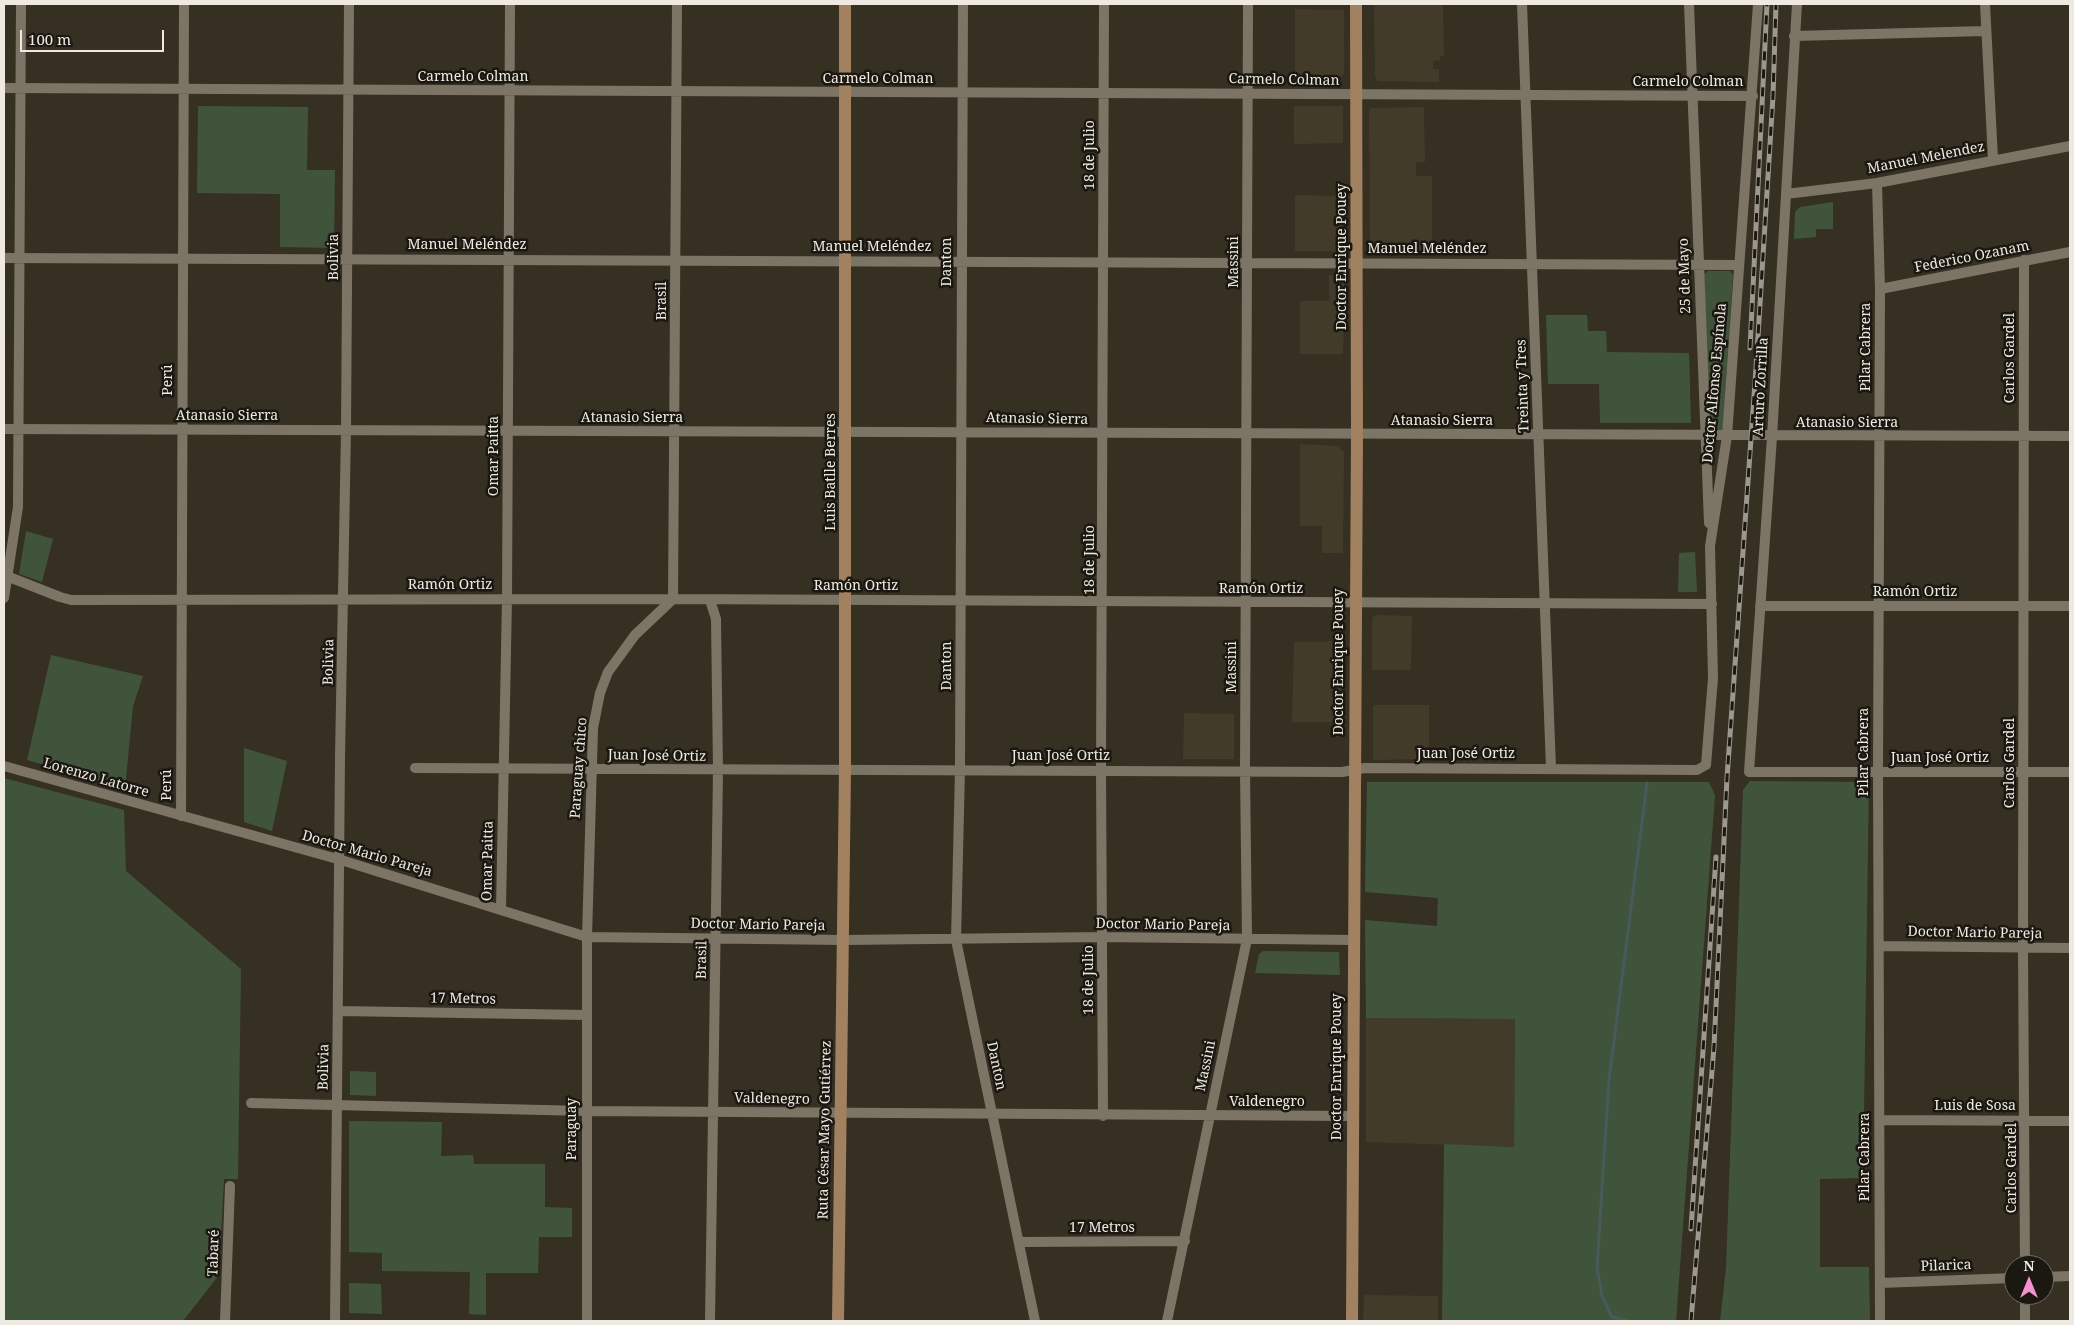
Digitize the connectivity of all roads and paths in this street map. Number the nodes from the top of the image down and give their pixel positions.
1 (21, 4) edge
2 (184, 4) edge
3 (349, 4) edge
4 (510, 4) edge
5 (677, 4) edge
6 (845, 4) edge
7 (963, 4) edge
8 (1104, 4) edge
9 (1248, 4) edge
10 (1356, 4) edge
11 (1522, 4) edge
12 (1689, 4) edge
13 (1758, 4) edge
14 (1797, 4) edge
15 (1985, 4) edge
16 (1986, 31) junction
17 (1794, 36) junction
18 (4, 88) edge
19 (20, 88) junction
20 (183, 90) junction
21 (348, 91) junction
22 (509, 91) junction
23 (677, 91) junction
24 (962, 92) junction
25 (1104, 92) junction
26 (846, 93) junction
27 (1247, 93) junction
28 (1357, 94) junction
29 (1526, 95) junction
30 (1692, 96) junction
31 (1753, 96) junction
32 (2070, 146) edge
33 (1993, 159) junction
34 (1877, 183) junction
35 (1786, 194) junction
36 (2070, 252) edge
37 (4, 258) edge
38 (20, 258) junction
39 (183, 258) junction
40 (348, 258) junction
41 (508, 259) junction
42 (847, 260) junction
43 (2024, 260) junction
44 (676, 261) junction
45 (961, 261) junction
46 (1104, 261) junction
47 (1248, 263) junction
48 (1356, 263) junction
49 (1532, 264) junction
50 (1698, 264) junction
51 (1739, 265) junction
52 (1880, 289) junction
53 (4, 429) edge
54 (20, 429) junction
55 (182, 429) junction
56 (346, 430) junction
57 (508, 430) junction
58 (846, 430) junction
59 (675, 432) junction
60 (962, 432) junction
61 (1104, 434) junction
62 (1246, 434) junction
63 (1357, 435) junction
64 (1538, 435) junction
65 (1706, 436) junction
66 (1727, 436) junction
67 (2023, 436) junction
68 (2070, 436) edge
69 (1772, 437) junction
70 (1879, 437) junction
71 (1710, 546) junction
72 (5, 575) edge
73 (4, 598) edge
74 (181, 599) junction
75 (507, 599) junction
76 (673, 599) junction
77 (846, 599) junction
78 (344, 600) junction
79 (710, 600) junction
80 (960, 600) junction
81 (1103, 602) junction
82 (1247, 602) junction
83 (1354, 602) junction
84 (1545, 603) junction
85 (1712, 604) junction
86 (1760, 606) junction
87 (1879, 606) junction
88 (2024, 606) junction
89 (2070, 606) edge
90 (1706, 765) joint
91 (4, 766) edge
92 (415, 768) dead end
93 (504, 768) junction
94 (1551, 768) junction
95 (590, 769) junction
96 (960, 769) junction
97 (718, 770) junction
98 (845, 770) junction
99 (1101, 770) junction
100 (1354, 770) junction
101 (1245, 771) junction
102 (1878, 771) junction
103 (1749, 772) joint
104 (2024, 772) junction
105 (2070, 772) edge
106 (181, 816) junction
107 (341, 860) junction
108 (500, 909) junction
109 (587, 937) junction
110 (1102, 937) junction
111 (716, 938) junction
112 (844, 940) junction
113 (956, 940) junction
114 (1247, 940) junction
115 (1353, 940) junction
116 (1879, 946) junction
117 (2023, 948) junction
118 (2070, 948) edge
119 (338, 1011) junction
120 (586, 1014) junction
121 (251, 1104) dead end
122 (337, 1107) junction
123 (585, 1111) junction
124 (714, 1112) junction
125 (840, 1113) junction
126 (992, 1115) junction
127 (1103, 1116) junction
128 (1209, 1116) junction
129 (1352, 1116) junction
130 (1879, 1120) junction
131 (2026, 1120) junction
132 (2070, 1120) edge
133 (230, 1186) dead end
134 (1185, 1241) junction
135 (1020, 1242) junction
136 (2026, 1255) edge
137 (2070, 1276) edge
138 (2054, 1277) edge
139 (2004, 1278) edge
140 (1880, 1283) junction
141 (2025, 1305) edge
142 (225, 1321) edge
143 (335, 1321) edge
144 (587, 1321) edge
145 (710, 1321) edge
146 (838, 1321) edge
147 (1035, 1321) edge
148 (1167, 1321) edge
149 (1352, 1321) edge
150 (1880, 1321) edge
151 (2025, 1321) edge

1 - 19 street
2 - 20 street, Perú
3 - 21 street, Bolivia
4 - 22 street, Omar Paitta
5 - 23 street, Brasil
6 - 26 street, Luis Batlle Berres
7 - 24 street, Danton
8 - 25 street, 18 de Julio
9 - 27 street, Massini
10 - 28 street, Doctor Enrique Pouey
11 - 29 street, Treinta y Tres
12 - 30 street, 25 de Mayo
13 - 31 street, Doctor Alfonso Espínola
14 - 17 street, Arturo Zorrilla
15 - 16 street
16 - 17 street
16 - 33 street
17 - 35 street, Arturo Zorrilla
18 - 19 street, Carmelo Colman
19 - 20 street, Carmelo Colman
19 - 38 street
20 - 21 street, Carmelo Colman
20 - 39 street, Perú
21 - 22 street, Carmelo Colman
21 - 40 street, Bolivia
22 - 23 street, Carmelo Colman
22 - 41 street, Omar Paitta
23 - 26 street, Carmelo Colman
23 - 44 street, Brasil
24 - 25 street, Carmelo Colman
24 - 26 street, Carmelo Colman
24 - 45 street, Danton
25 - 27 street, Carmelo Colman
25 - 46 street, 18 de Julio
26 - 42 street, Luis Batlle Berres
27 - 28 street, Carmelo Colman
27 - 47 street, Massini
28 - 29 street, Carmelo Colman
28 - 48 street, Doctor Enrique Pouey
29 - 30 street, Carmelo Colman
29 - 49 street, Treinta y Tres
30 - 31 street, Carmelo Colman
30 - 50 street, 25 de Mayo
31 - 51 street, Doctor Alfonso Espínola
32 - 33 street, Manuel Melendez
33 - 34 street, Manuel Melendez
34 - 35 street, Manuel Melendez
34 - 52 street, Pilar Cabrera
35 - 69 street, Arturo Zorrilla
36 - 43 street, Federico Ozanam
37 - 38 street, Manuel Meléndez
38 - 39 street, Manuel Meléndez
38 - 54 street
39 - 40 street, Manuel Meléndez
39 - 55 street, Perú
40 - 41 street, Manuel Meléndez
40 - 56 street, Bolivia
41 - 44 street, Manuel Meléndez
41 - 57 street, Omar Paitta
42 - 44 street, Manuel Meléndez
42 - 45 street, Manuel Meléndez
42 - 58 street, Luis Batlle Berres
43 - 52 street, Federico Ozanam
43 - 67 street, Carlos Gardel
44 - 59 street, Brasil
45 - 46 street, Manuel Meléndez
45 - 60 street, Danton
46 - 47 street, Manuel Meléndez
46 - 61 street, 18 de Julio
47 - 48 street, Manuel Meléndez
47 - 62 street, Massini
48 - 49 street, Manuel Meléndez
48 - 63 street, Doctor Enrique Pouey
49 - 50 street, Manuel Meléndez
49 - 64 street, Treinta y Tres
50 - 51 street, Manuel Meléndez
50 - 65 street, 25 de Mayo
51 - 66 street, Doctor Alfonso Espínola
52 - 70 street, Pilar Cabrera
53 - 54 street, Atanasio Sierra
54 - 55 street, Atanasio Sierra
54 - 72 street
55 - 56 street, Atanasio Sierra
55 - 74 street, Perú
56 - 57 street, Atanasio Sierra
56 - 78 street, Bolivia
57 - 59 street, Atanasio Sierra
57 - 75 street, Omar Paitta
58 - 59 street, Atanasio Sierra
58 - 60 street, Atanasio Sierra
58 - 77 street, Luis Batlle Berres
59 - 76 street, Brasil
60 - 61 street, Atanasio Sierra
60 - 80 street, Danton
61 - 62 street, Atanasio Sierra
61 - 81 street, 18 de Julio
62 - 63 street, Atanasio Sierra
62 - 82 street, Massini
63 - 64 street, Atanasio Sierra
63 - 83 street, Doctor Enrique Pouey
64 - 65 street, Atanasio Sierra
64 - 84 street, Treinta y Tres
65 - 66 street, Atanasio Sierra
65 - 71 street, 25 de Mayo
66 - 69 street, Atanasio Sierra
66 - 71 street, Doctor Alfonso Espínola
67 - 68 street, Atanasio Sierra
67 - 70 street, Atanasio Sierra
67 - 88 street, Carlos Gardel
69 - 70 street, Atanasio Sierra
69 - 86 street, Arturo Zorrilla
70 - 87 street, Pilar Cabrera
71 - 85 street, Doctor Alfonso Espínola
72 - 73 street
72 - 74 street, Ramón Ortiz
74 - 78 street, Ramón Ortiz
74 - 106 street, Perú
75 - 76 street, Ramón Ortiz
75 - 78 street, Ramón Ortiz
75 - 93 street, Omar Paitta
76 - 79 street, Ramón Ortiz
76 - 95 street, Paraguay chico
77 - 79 street, Ramón Ortiz
77 - 80 street, Ramón Ortiz
77 - 98 street, Luis Batlle Berres
78 - 107 street, Bolivia
79 - 97 street, Brasil
80 - 81 street, Ramón Ortiz
80 - 96 street, Danton
81 - 82 street, Ramón Ortiz
81 - 99 street, 18 de Julio
82 - 83 street, Ramón Ortiz
82 - 101 street, Massini
83 - 84 street, Ramón Ortiz
83 - 100 street, Doctor Enrique Pouey
84 - 85 street, Ramón Ortiz
84 - 94 street, Treinta y Tres
85 - 90 street, Doctor Alfonso Espínola
86 - 87 street, Ramón Ortiz
86 - 103 street, Arturo Zorrilla
87 - 88 street, Ramón Ortiz
87 - 102 street, Pilar Cabrera
88 - 89 street, Ramón Ortiz
88 - 104 street, Carlos Gardel
90 - 94 street, Juan José Ortiz
91 - 106 street, Lorenzo Latorre
92 - 93 street, Juan José Ortiz
93 - 95 street, Juan José Ortiz
93 - 108 street, Omar Paitta
94 - 100 street, Juan José Ortiz
95 - 97 street, Juan José Ortiz
95 - 109 street, Paraguay chico
96 - 98 street, Juan José Ortiz
96 - 99 street, Juan José Ortiz
96 - 113 street, Danton
97 - 98 street, Juan José Ortiz
97 - 111 street, Brasil
98 - 112 street, Luis Batlle Berres
99 - 101 street, Juan José Ortiz
99 - 110 street, 18 de Julio
100 - 101 street, Juan José Ortiz
100 - 115 street, Doctor Enrique Pouey
101 - 114 street, Massini
102 - 103 street, Juan José Ortiz
102 - 104 street, Juan José Ortiz
102 - 116 street, Pilar Cabrera
104 - 105 street, Juan José Ortiz
104 - 117 street, Carlos Gardel
106 - 107 street, Doctor Mario Pareja
107 - 108 street, Doctor Mario Pareja
107 - 119 street, Bolivia
108 - 109 street, Doctor Mario Pareja
109 - 111 street, Doctor Mario Pareja
109 - 120 street, Paraguay
110 - 113 street, Doctor Mario Pareja
110 - 114 street, Doctor Mario Pareja
110 - 127 street, 18 de Julio
111 - 112 street, Doctor Mario Pareja
111 - 124 street, Brasil
112 - 113 street, Doctor Mario Pareja
112 - 125 street, Ruta César Mayo Gutiérrez
113 - 126 street, Danton
114 - 115 street, Doctor Mario Pareja
114 - 128 street, Massini
115 - 129 street, Doctor Enrique Pouey
116 - 117 street, Doctor Mario Pareja
116 - 130 street, Pilar Cabrera
117 - 118 street, Doctor Mario Pareja
117 - 131 street, Carlos Gardel
119 - 120 street, 17 Metros
119 - 122 street, Bolivia
120 - 123 street, Paraguay
121 - 122 street, Valdenegro
122 - 123 street, Valdenegro
122 - 143 street, Bolivia
123 - 124 street, Valdenegro
123 - 144 street, Paraguay
124 - 125 street, Valdenegro
124 - 145 street, Brasil
125 - 126 street, Valdenegro
125 - 146 street, Ruta César Mayo Gutiérrez
126 - 127 street, Valdenegro
126 - 135 street, Danton
127 - 128 street, Valdenegro
128 - 129 street, Valdenegro
128 - 134 street, Massini
129 - 149 street, Doctor Enrique Pouey
130 - 131 street, Luis de Sosa
130 - 140 street, Pilar Cabrera
131 - 132 street, Luis de Sosa
131 - 136 street, Carlos Gardel
133 - 142 street, Tabaré
134 - 135 street, 17 Metros
134 - 148 street, Massini
135 - 147 street, Danton
137 - 138 street
139 - 140 street, Pilarica
140 - 150 street, Pilar Cabrera
141 - 151 street

